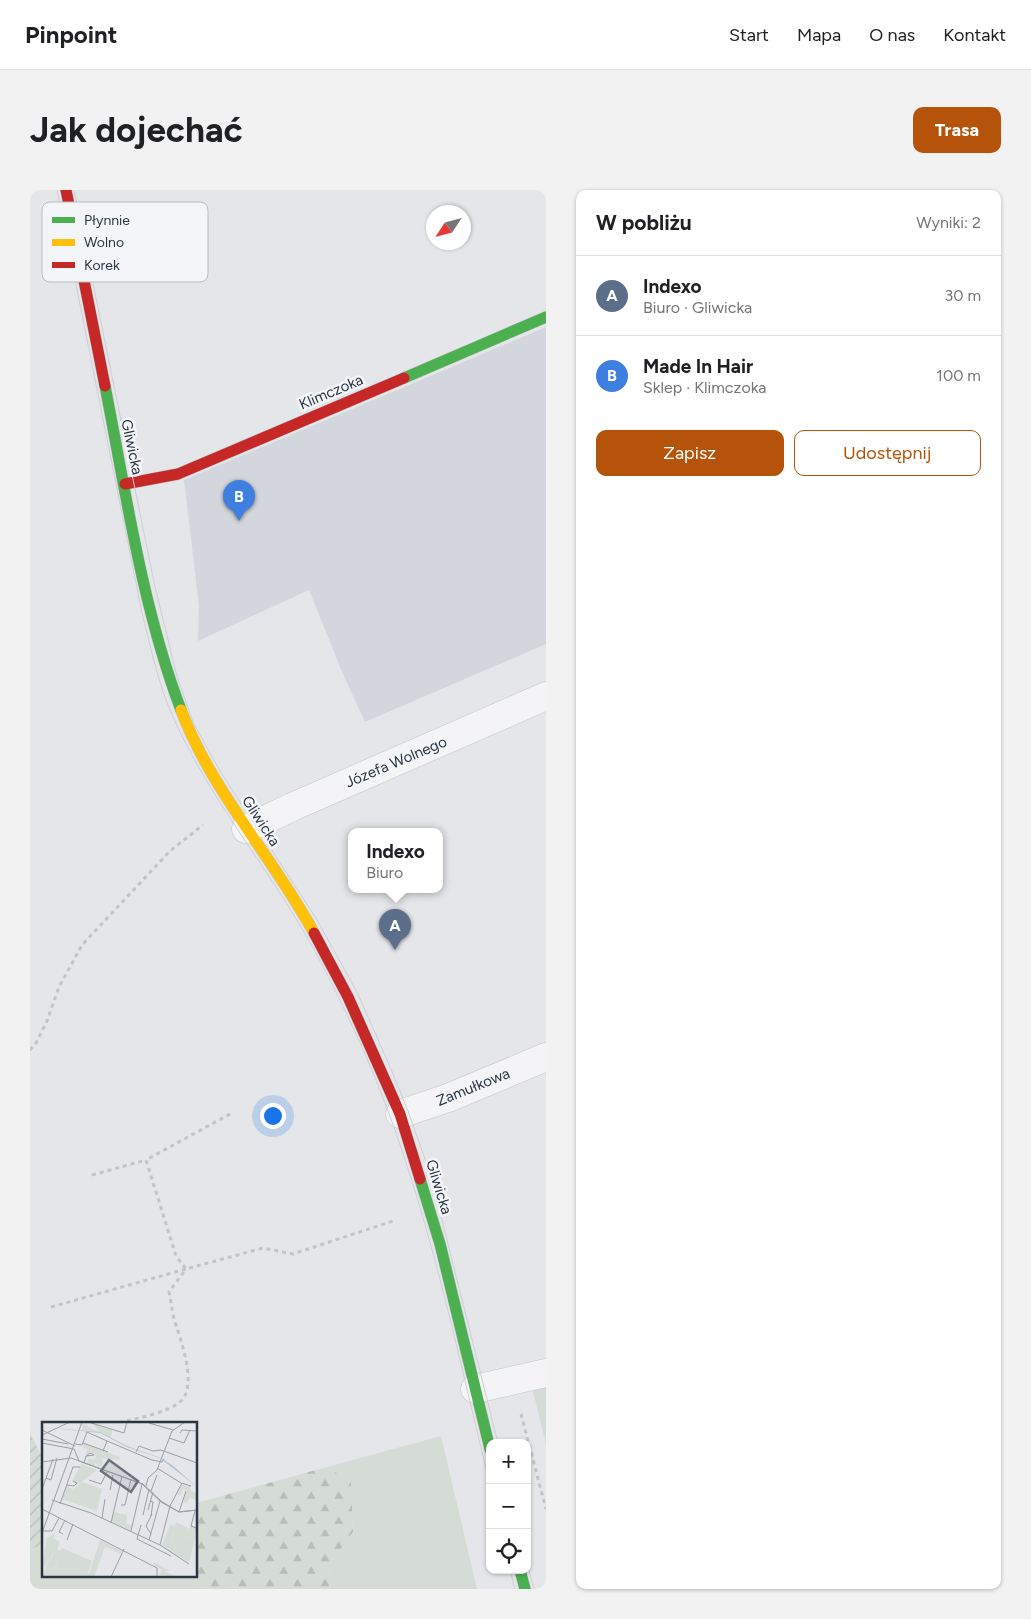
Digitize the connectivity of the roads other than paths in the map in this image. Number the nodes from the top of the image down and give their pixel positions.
1 (84, 282) edge
2 (546, 317) edge
3 (125, 484) junction
4 (546, 696) edge
5 (240, 819) junction
6 (546, 1057) edge
7 (400, 1114) junction
8 (546, 1373) edge
9 (475, 1390) junction
10 (487, 1439) edge
11 (521, 1574) edge
12 (525, 1589) edge

1 - 3 street, Gliwicka
2 - 3 street, Klimczoka
3 - 5 street, Gliwicka
4 - 5 street, Józefa Wolnego
5 - 7 street, Gliwicka
6 - 7 street, Zamułkowa
7 - 9 street, Gliwicka
8 - 9 street
9 - 10 street, Gliwicka
11 - 12 street

